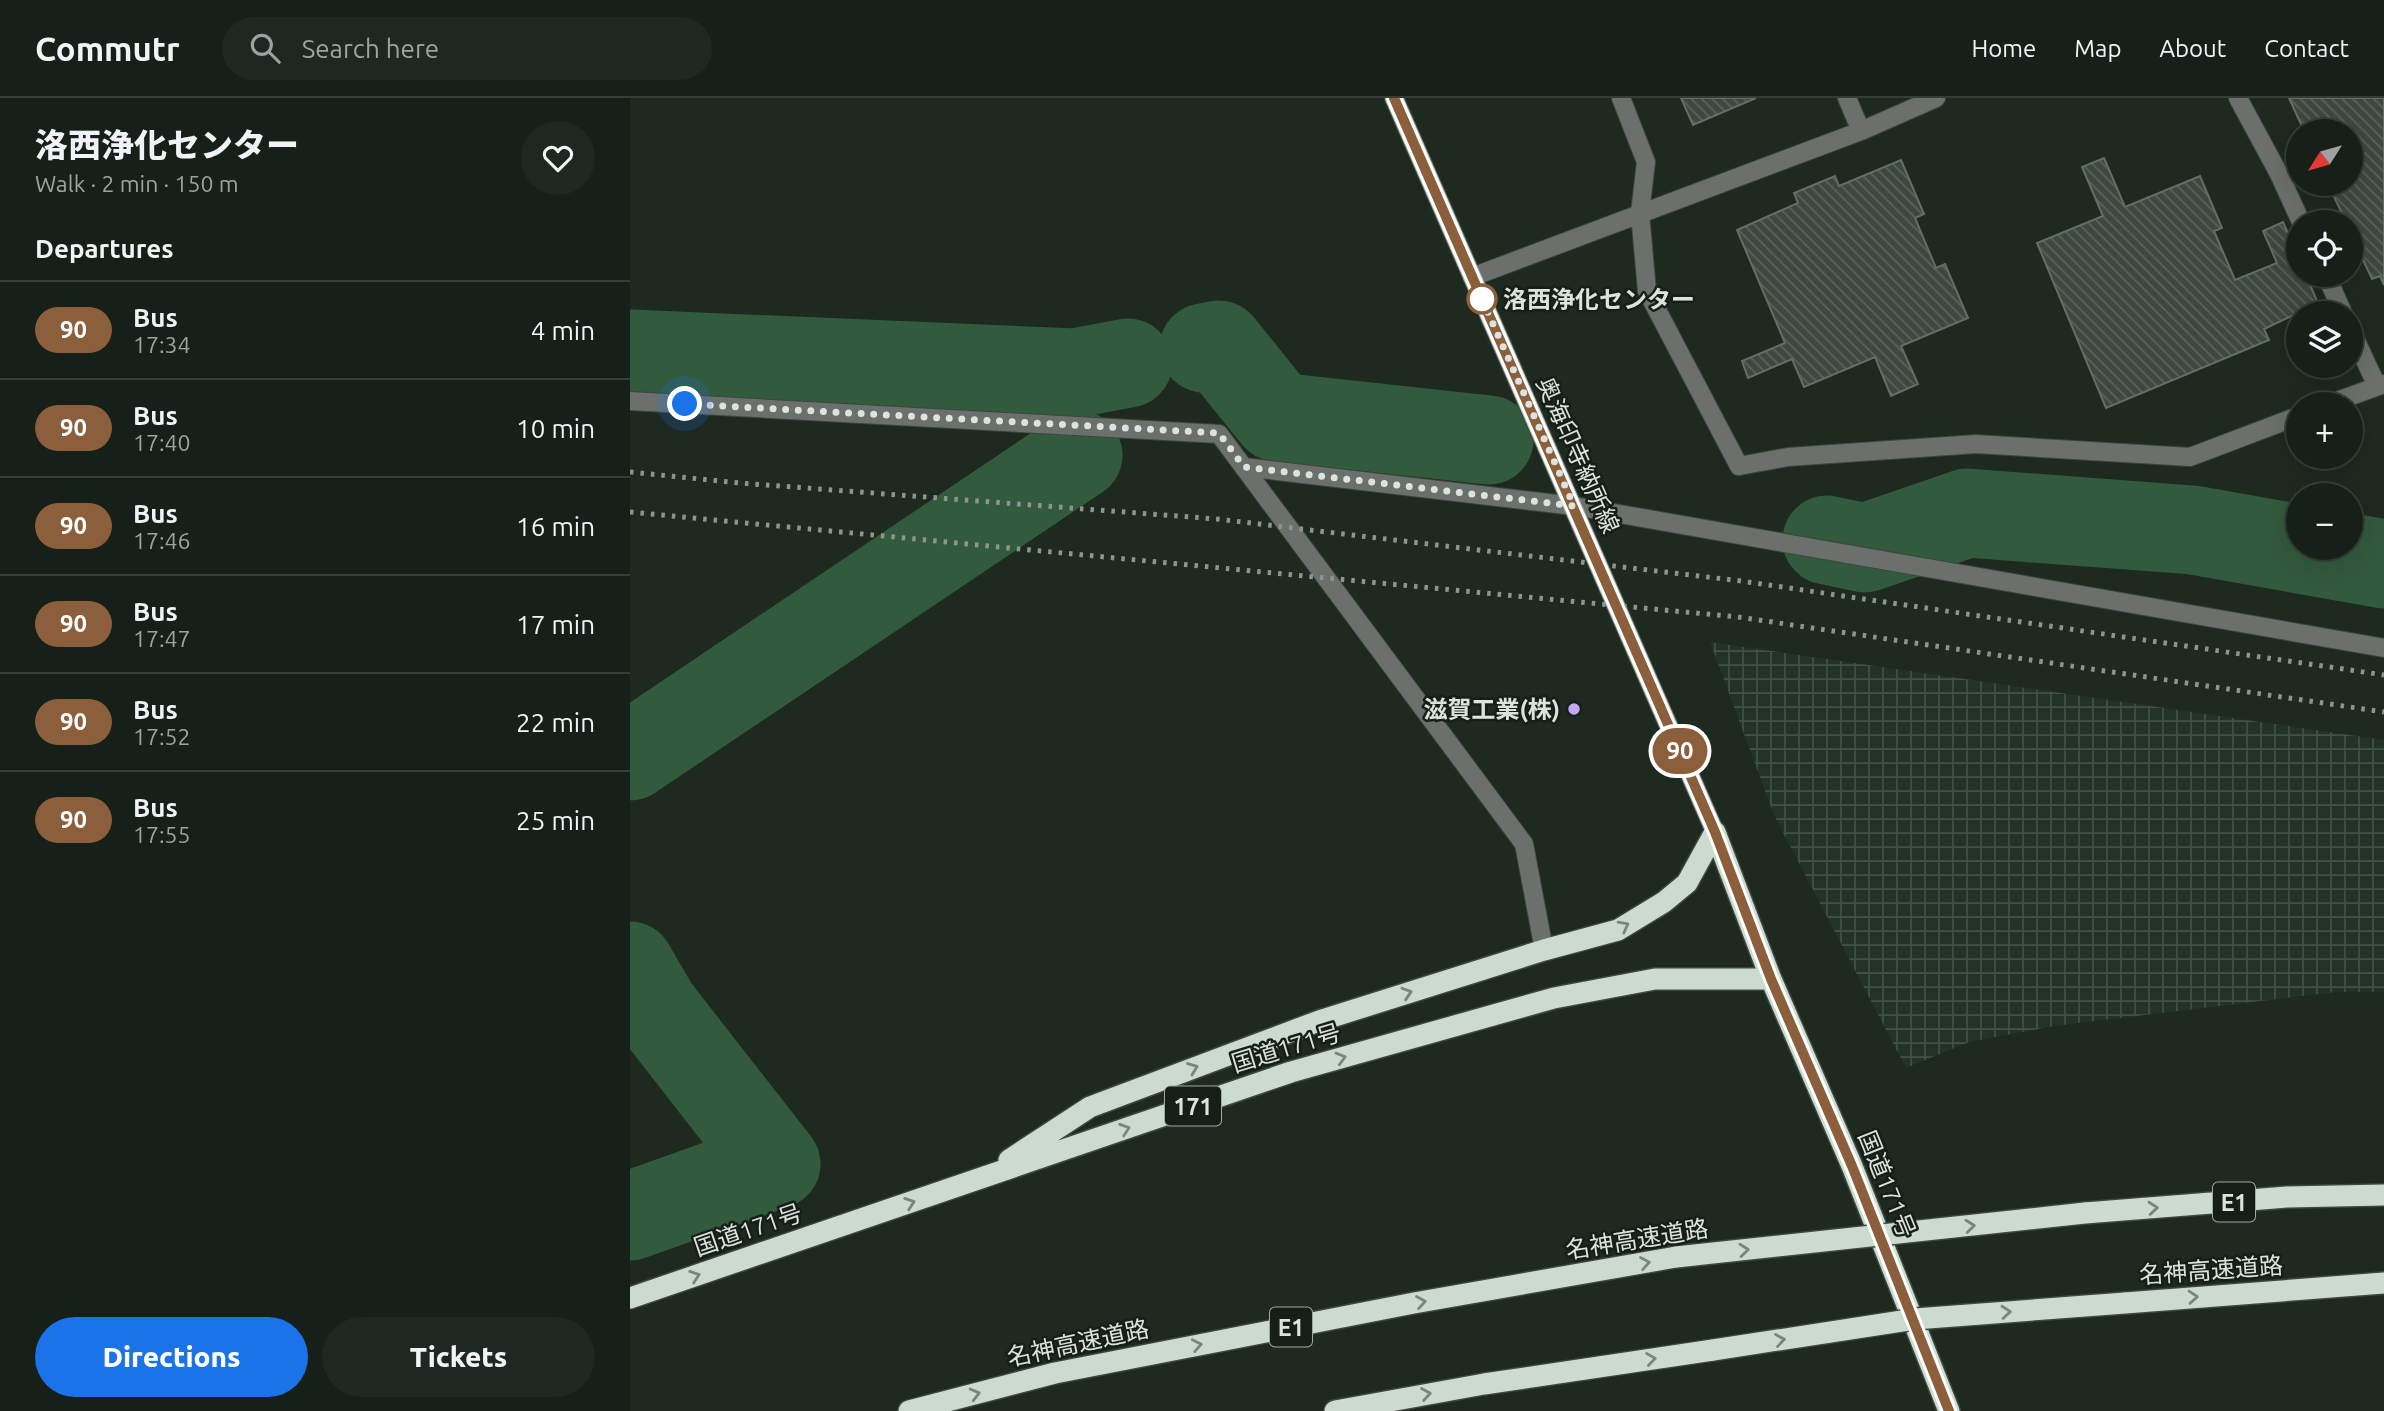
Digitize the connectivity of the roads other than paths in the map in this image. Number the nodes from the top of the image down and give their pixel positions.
1 (1394, 98) edge
2 (1621, 98) edge
3 (1847, 98) edge
4 (1936, 98) edge
5 (2238, 98) edge
6 (1861, 131) junction
7 (2296, 210) edge
8 (1640, 213) junction
9 (1472, 277) junction
10 (2363, 352) edge
11 (2381, 385) edge
12 (2362, 392) edge
13 (630, 401) edge
14 (2286, 421) edge
15 (1244, 467) junction
16 (1574, 506) junction
17 (2384, 648) edge
18 (1715, 832) junction
19 (1544, 950) junction
20 (1771, 979) junction
21 (981, 1178) junction
22 (2384, 1195) edge
23 (2384, 1283) edge
24 (630, 1298) edge
25 (909, 1411) edge
26 (1335, 1411) edge
27 (1949, 1411) edge

1 - 9 main road, 奥海印寺納所線
2 - 8 street
3 - 6 street
4 - 6 street
5 - 7 street
6 - 8 street
8 - 9 street
8 - 14 street
9 - 16 main road, 奥海印寺納所線
10 - 11 street
11 - 12 street
13 - 15 street
15 - 16 street
15 - 19 street
16 - 17 street
16 - 18 main road, 奥海印寺納所線
19 -> 18 highway
18 - 20 highway, 国道171号
21 -> 19 highway
21 -> 20 highway, 国道171号 / 171
20 - 27 highway, 国道171号
24 -> 21 highway, 国道171号 / 171
25 -> 22 highway, 名神高速道路 / E1, bridge
26 -> 23 highway, 名神高速道路, bridge

